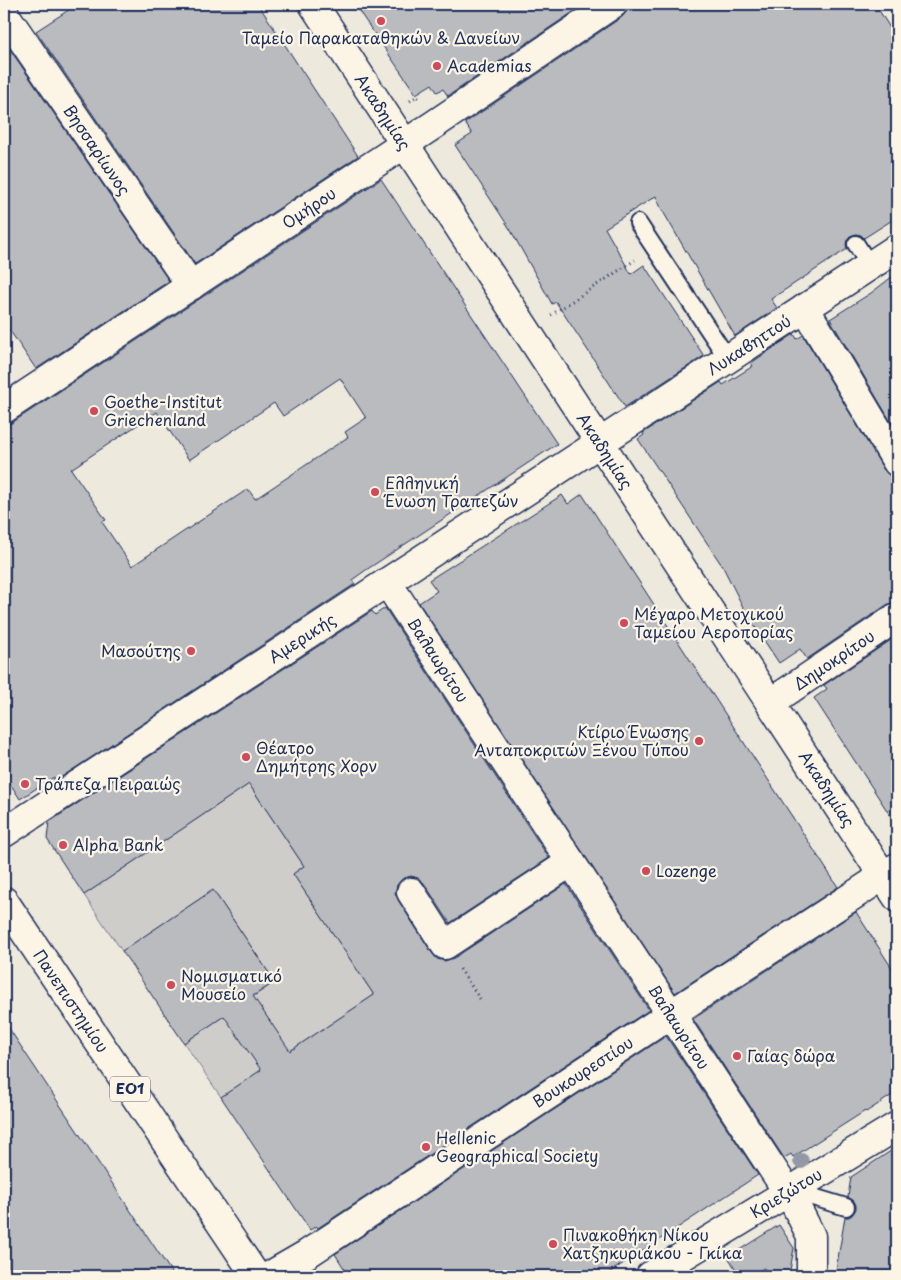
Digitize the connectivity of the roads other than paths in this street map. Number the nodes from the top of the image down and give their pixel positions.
1 (312, 4) edge
2 (613, 4) edge
3 (4, 13) edge
4 (404, 144) junction
5 (638, 223) dead end
6 (897, 248) edge
7 (191, 286) junction
8 (805, 308) junction
9 (728, 359) junction
10 (4, 410) edge
11 (600, 443) junction
12 (897, 462) edge
13 (387, 582) junction
14 (897, 617) edge
15 (770, 703) junction
16 (4, 832) edge
17 (571, 862) junction
18 (893, 880) edge
19 (411, 892) dead end
20 (4, 901) edge
21 (671, 1014) junction
22 (897, 1126) edge
23 (788, 1192) junction
24 (846, 1207) dead end
25 (256, 1276) edge
26 (268, 1276) edge
27 (650, 1276) edge
28 (811, 1276) edge

1 - 4 street, Ακαδημίας
2 - 4 street, Ομήρου
3 - 7 street, Βησσαρίωνος
4 - 7 street, Ομήρου
4 - 11 street, Ακαδημίας
5 - 9 lane
6 - 8 street, Λυκαβηττού
7 - 10 street, Ομήρου
8 - 9 street, Λυκαβηττού
8 - 12 street
9 - 11 street, Λυκαβηττού
11 - 13 street, Αμερικής
11 - 15 street, Ακαδημίας
13 - 16 street, Αμερικής
13 - 17 street, Βαλαωρίτου
14 - 15 street, Δημοκρίτου
15 - 18 street, Ακαδημίας
17 - 19 street
17 - 21 street, Βαλαωρίτου
18 - 21 street, Βουκουρεστίου
20 - 25 street, Πανεπιστημίου / ΕΟ1
21 - 23 street, Βαλαωρίτου
21 - 26 street, Βουκουρεστίου
22 - 23 street, Κριεζώτου
23 - 24 lane
23 - 27 street, Κριεζώτου
23 - 28 street, Βαλαωρίτου

